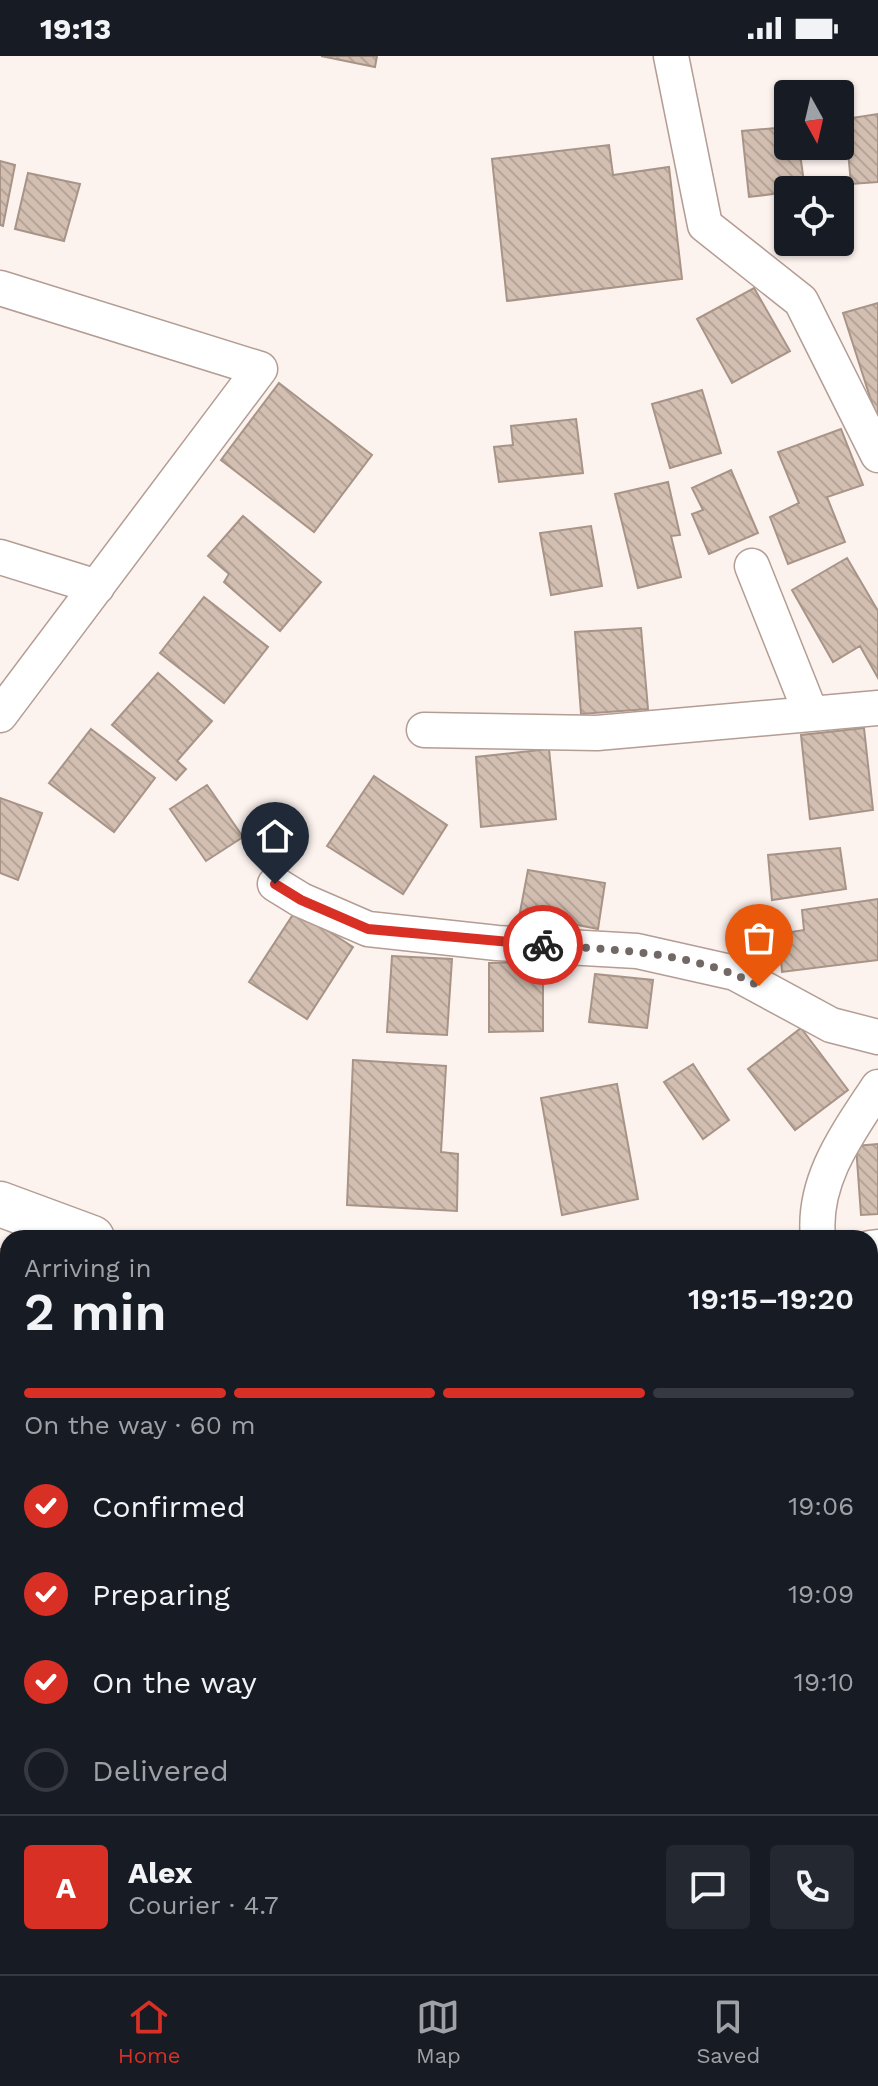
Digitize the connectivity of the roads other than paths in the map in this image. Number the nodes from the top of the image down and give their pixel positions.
1 (671, 56) edge
2 (0, 288) edge
3 (878, 455) edge
4 (0, 557) edge
5 (752, 566) dead end
6 (97, 587) junction
7 (878, 708) edge
8 (811, 714) junction
9 (0, 715) edge
10 (424, 730) dead end
11 (275, 884) dead end
12 (878, 1037) edge
13 (878, 1087) edge
14 (0, 1204) edge
15 (70, 1230) edge
16 (817, 1230) edge

1 - 3 street
2 - 6 street
4 - 6 street
5 - 8 street
6 - 9 street
7 - 8 street
8 - 10 street
11 - 12 street
13 - 16 street
14 - 15 main road

